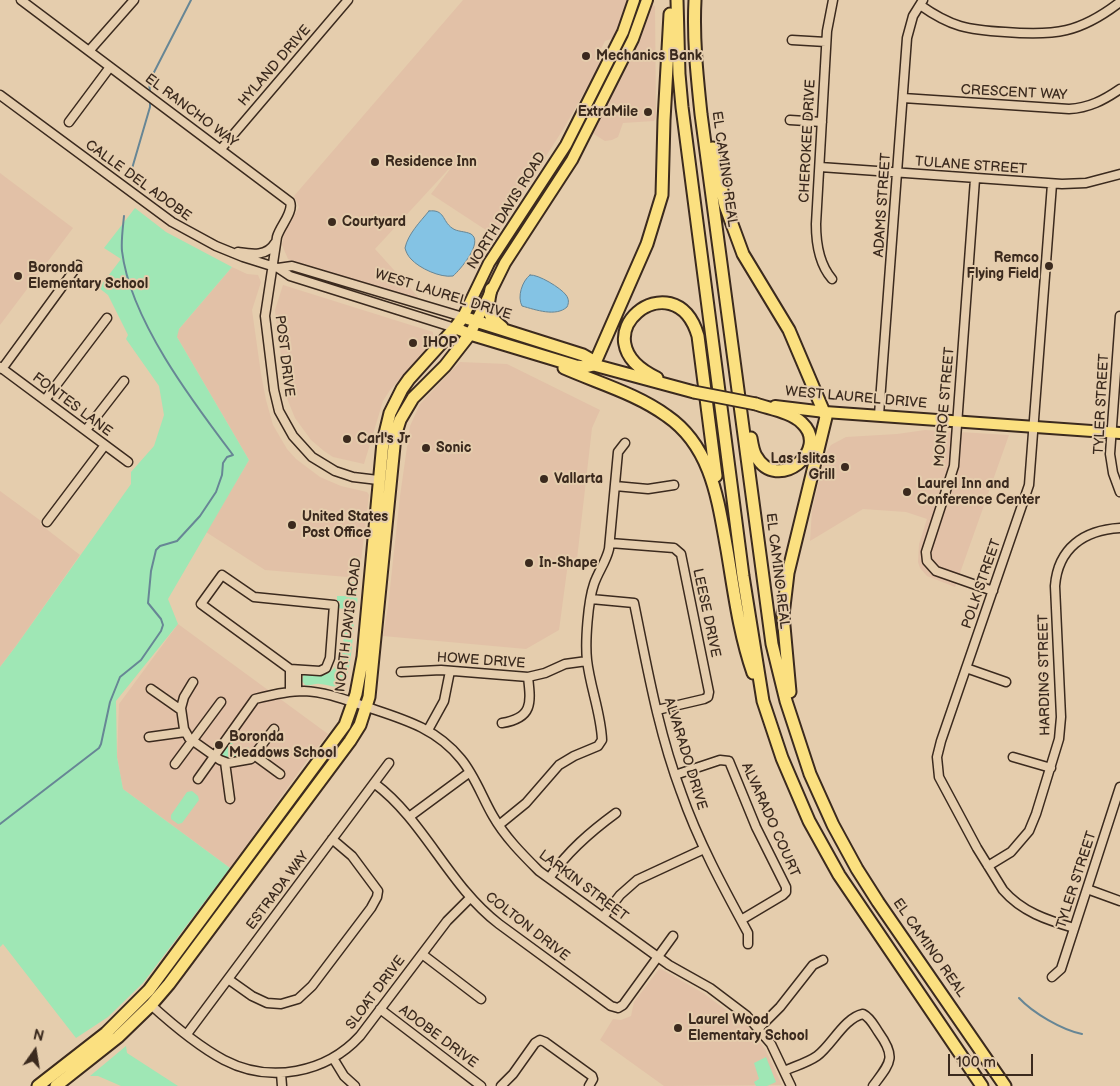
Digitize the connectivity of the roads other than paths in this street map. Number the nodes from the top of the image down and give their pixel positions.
1 (21, 0) edge
2 (134, 0) edge
3 (348, 0) edge
4 (634, 0) edge
5 (647, 0) edge
6 (672, 0) edge
7 (677, 0) edge
8 (695, 0) edge
9 (833, 0) edge
10 (921, 2) edge
11 (1120, 2) edge
12 (792, 40) dead end
13 (826, 42) junction
14 (89, 50) junction
15 (110, 67) junction
16 (1120, 89) edge
17 (0, 95) edge
18 (903, 98) junction
19 (701, 114) junction
20 (790, 120) dead end
21 (69, 122) dead end
22 (822, 122) junction
23 (221, 149) junction
24 (820, 167) junction
25 (898, 173) junction
26 (1120, 174) edge
27 (975, 179) junction
28 (1052, 184) junction
29 (277, 237) junction
30 (216, 246) junction
31 (78, 265) dead end
32 (276, 267) junction
33 (832, 279) dead end
34 (491, 289) junction
35 (462, 316) junction
36 (1120, 316) edge
37 (107, 318) dead end
38 (475, 320) junction
39 (455, 328) junction
40 (505, 330) junction
41 (470, 334) junction
42 (523, 350) junction
43 (594, 365) junction
44 (1, 368) edge
45 (124, 381) dead end
46 (738, 384) junction
47 (679, 389) junction
48 (45, 400) junction
49 (756, 404) junction
50 (825, 412) junction
51 (880, 415) junction
52 (957, 421) junction
53 (1034, 426) junction
54 (86, 430) junction
55 (1116, 432) edge
56 (625, 443) dead end
57 (105, 445) junction
58 (128, 462) dead end
59 (378, 480) junction
60 (615, 486) junction
61 (674, 486) dead end
62 (1120, 492) edge
63 (719, 507) junction
64 (47, 522) dead end
65 (1120, 528) edge
66 (610, 542) junction
67 (992, 591) junction
68 (591, 599) junction
69 (587, 661) junction
70 (966, 668) junction
71 (294, 669) junction
72 (450, 670) junction
73 (401, 672) dead end
74 (528, 677) junction
75 (193, 682) dead end
76 (1006, 682) dead end
77 (151, 689) dead end
78 (293, 692) junction
79 (763, 701) junction
80 (221, 702) dead end
81 (354, 702) junction
82 (366, 706) junction
83 (181, 710) junction
84 (657, 710) junction
85 (502, 723) dead end
86 (274, 729) dead end
87 (428, 730) junction
88 (185, 732) junction
89 (149, 737) dead end
90 (798, 738) junction
91 (192, 741) junction
92 (254, 755) junction
93 (214, 757) junction
94 (1013, 757) dead end
95 (224, 762) junction
96 (388, 762) dead end
97 (175, 764) dead end
98 (1051, 768) junction
99 (470, 772) junction
100 (280, 774) dead end
101 (675, 775) junction
102 (198, 779) dead end
103 (374, 783) junction
104 (1120, 787) edge
105 (230, 799) dead end
106 (616, 813) dead end
107 (409, 817) junction
108 (499, 825) junction
109 (332, 839) junction
110 (704, 849) junction
111 (988, 866) junction
112 (550, 877) junction
113 (1087, 889) junction
114 (470, 898) junction
115 (1120, 901) edge
116 (602, 917) junction
117 (741, 920) junction
118 (1074, 928) junction
119 (673, 936) dead end
120 (748, 944) dead end
121 (422, 954) junction
122 (658, 957) junction
123 (823, 960) dead end
124 (1052, 978) dead end
125 (228, 979) junction
126 (481, 998) dead end
127 (152, 1005) junction
128 (380, 1009) junction
129 (759, 1028) junction
130 (187, 1034) junction
131 (333, 1058) junction
132 (784, 1071) junction
133 (281, 1073) junction
134 (38, 1086) edge
135 (56, 1086) edge
136 (282, 1086) edge
137 (355, 1086) edge
138 (481, 1086) edge
139 (501, 1086) edge
140 (589, 1086) edge
141 (791, 1086) edge
142 (873, 1086) edge
143 (982, 1086) edge
144 (1006, 1086) edge

1 - 14 street, EL RANCHO WAY
2 - 14 street
3 - 23 street, HYLAND DRIVE
4 - 35 main road, NORTH DAVIS ROAD
5 - 34 main road, NORTH DAVIS ROAD
6 - 43 highway
7 - 79 highway
8 - 19 highway, EL CAMINO REAL
9 - 13 street, CHEROKEE DRIVE
10 - 11 street
10 - 18 street, ADAMS STREET
12 - 13 street
13 - 22 street, CHEROKEE DRIVE
14 - 15 street, EL RANCHO WAY
15 - 21 street
15 - 23 street, EL RANCHO WAY
16 - 18 street, CRESCENT WAY
17 - 30 street, CALLE DEL ADOBE
18 - 25 street, ADAMS STREET
19 - 46 highway, EL CAMINO REAL
19 - 50 highway
20 - 22 street
22 - 24 street, CHEROKEE DRIVE
23 - 29 street, EL RANCHO WAY
24 - 25 street, TULANE STREET
24 - 33 street, CHEROKEE DRIVE
25 - 27 street, TULANE STREET
25 - 51 street, ADAMS STREET
26 - 28 street, TULANE STREET
27 - 28 street, TULANE STREET
27 - 52 street, MONROE STREET
28 - 53 street, POLK STREET
29 - 30 street
29 - 32 street, EL RANCHO WAY
30 - 32 street, CALLE DEL ADOBE
31 - 44 street
32 - 35 street, WEST LAUREL DRIVE
32 - 39 street, WEST LAUREL DRIVE
32 - 59 street, POST DRIVE
34 - 38 main road, NORTH DAVIS ROAD
34 - 40 highway
35 - 38 highway, WEST LAUREL DRIVE
35 - 39 highway, NORTH DAVIS ROAD
36 - 55 street, TYLER STREET
37 - 48 street
38 - 40 highway, WEST LAUREL DRIVE
38 - 41 main road, NORTH DAVIS ROAD
39 - 41 main road, WEST LAUREL DRIVE
39 - 59 highway, NORTH DAVIS ROAD
40 - 43 highway, WEST LAUREL DRIVE
41 - 42 highway, WEST LAUREL DRIVE
41 - 82 highway, NORTH DAVIS ROAD
42 - 43 highway, WEST LAUREL DRIVE
42 - 63 highway
43 - 47 highway, WEST LAUREL DRIVE
44 - 48 street, FONTES LANE
45 - 54 street
46 - 49 highway
46 - 90 highway, EL CAMINO REAL
47 - 49 highway, WEST LAUREL DRIVE, bridge
47 - 63 highway
48 - 54 street, FONTES LANE
49 - 50 main road, WEST LAUREL DRIVE
50 - 51 main road, WEST LAUREL DRIVE
50 - 90 highway
51 - 52 main road, WEST LAUREL DRIVE
52 - 53 main road, WEST LAUREL DRIVE
52 - 67 street, MONROE STREET
53 - 55 main road, WEST LAUREL DRIVE
53 - 67 street, POLK STREET
54 - 57 street, FONTES LANE
55 - 62 street, TYLER STREET
56 - 60 street
57 - 58 street, FONTES LANE
57 - 64 street
59 - 81 highway, NORTH DAVIS ROAD
60 - 61 street
60 - 66 street
63 - 79 highway
65 - 98 street, HARDING STREET
66 - 68 street
66 - 84 street, LEESE DRIVE
67 - 70 street, POLK STREET
68 - 69 street
68 - 84 street, ALVARADO DRIVE
69 - 74 street, HOWE DRIVE
69 - 108 street
70 - 76 street
70 - 111 street, POLK STREET
71 - 71 street
71 - 78 street
72 - 73 street, HOWE DRIVE
72 - 74 street, HOWE DRIVE
72 - 87 street
74 - 85 street
75 - 83 street
77 - 83 street
78 - 81 street, LARKIN STREET
78 - 93 street, LARKIN STREET
79 - 143 highway
80 - 91 street
81 - 82 street, LARKIN STREET
81 - 134 highway, NORTH DAVIS ROAD
82 - 87 street, LARKIN STREET
82 - 127 highway, NORTH DAVIS ROAD
83 - 88 street
84 - 101 street, ALVARADO DRIVE
86 - 92 street
87 - 99 street, LARKIN STREET
88 - 89 street
88 - 91 street
90 - 144 highway, EL CAMINO REAL
91 - 93 street
91 - 97 street
92 - 95 street
92 - 100 street
93 - 95 street
93 - 102 street
94 - 98 street
95 - 105 street
96 - 103 street, ESTRADA WAY
98 - 111 street, HARDING STREET
99 - 107 street
99 - 108 street, LARKIN STREET
101 - 110 street, ALVARADO DRIVE
101 - 117 street, ALVARADO COURT
103 - 107 street, COLTON DRIVE
103 - 109 street, ESTRADA WAY
104 - 113 street, TYLER STREET
106 - 112 street
107 - 114 street, COLTON DRIVE
108 - 112 street, LARKIN STREET
109 - 125 street, ESTRADA WAY
109 - 125 street
110 - 116 street
110 - 117 street, ALVARADO DRIVE
111 - 118 street, POLK STREET
112 - 116 street, LARKIN STREET
113 - 115 street
113 - 118 street, TYLER STREET
114 - 121 street, SLOAT DRIVE
114 - 122 street, COLTON DRIVE
116 - 122 street, LARKIN STREET
117 - 120 street, ALVARADO DRIVE
118 - 124 street, TYLER STREET
119 - 122 street
121 - 126 street
121 - 128 street, SLOAT DRIVE
122 - 129 street, LARKIN STREET
123 - 129 street
125 - 130 street, ESTRADA WAY
127 - 130 street, SLOAT DRIVE
127 - 135 highway, NORTH DAVIS ROAD
128 - 131 street, SLOAT DRIVE
128 - 138 street, ADOBE DRIVE
129 - 132 street, LARKIN STREET
130 - 133 street, SLOAT DRIVE
131 - 133 street, SLOAT DRIVE
131 - 137 street
132 - 141 street, LARKIN STREET
132 - 142 street
133 - 136 street
139 - 140 street

